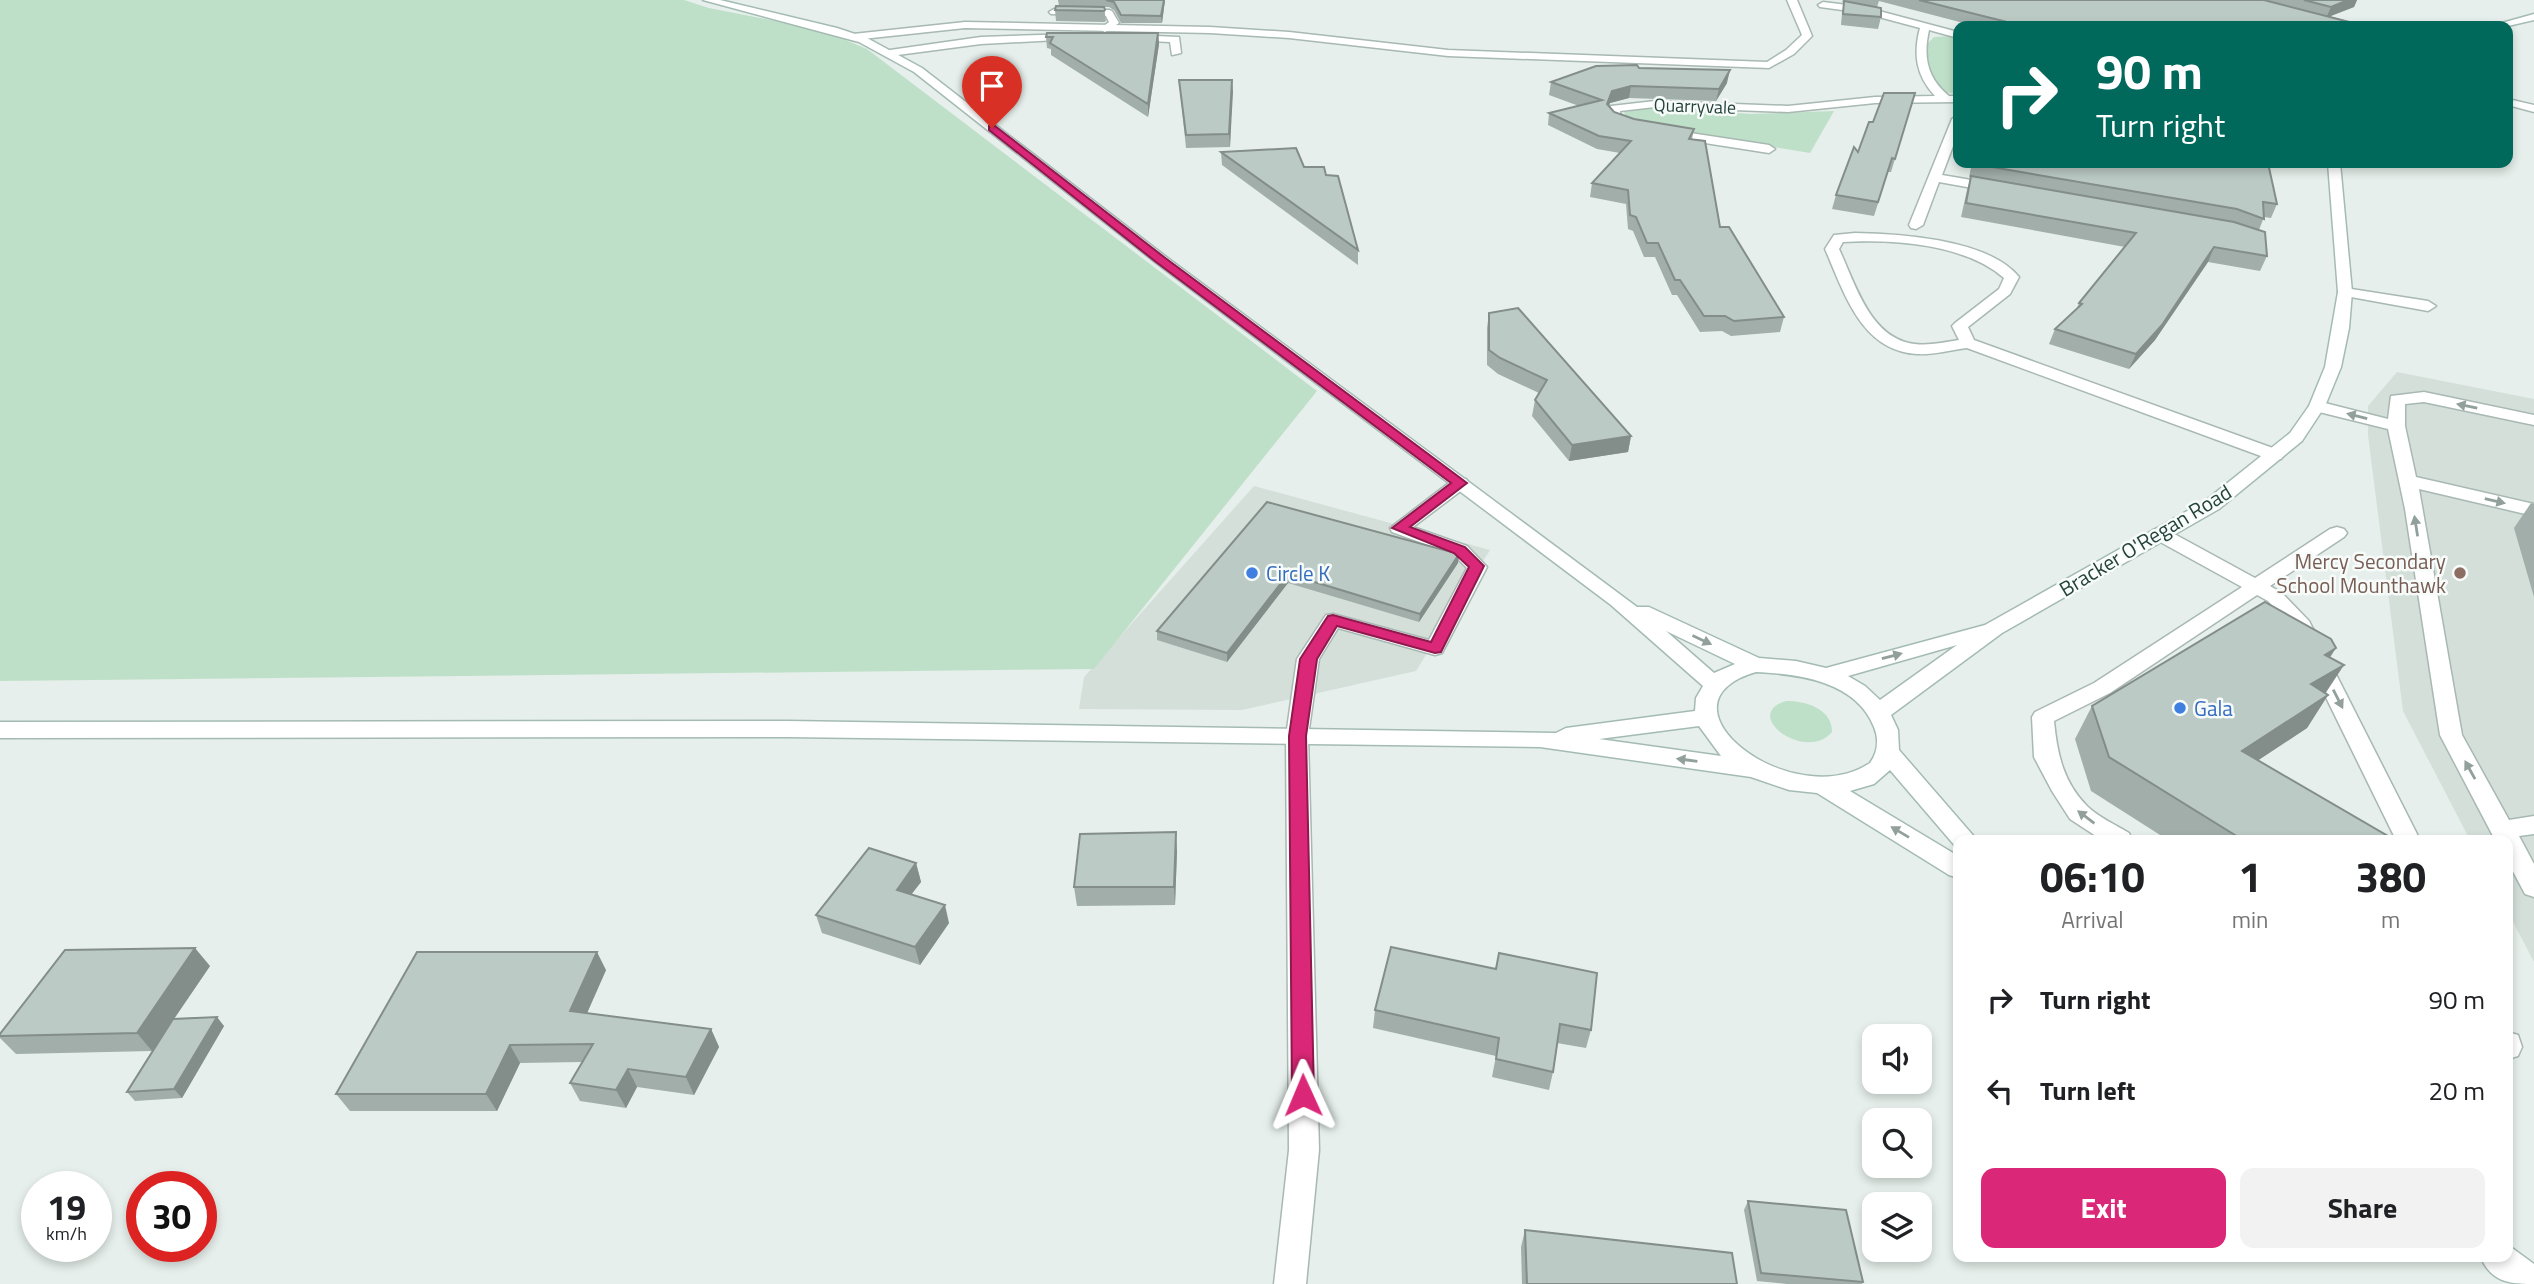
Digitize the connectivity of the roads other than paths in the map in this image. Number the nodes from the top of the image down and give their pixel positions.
1 (708, 0) edge
2 (1793, 0) edge
3 (1823, 5) dead end
4 (1054, 12) edge
5 (2534, 17) edge
6 (2513, 22) edge
7 (1925, 26) junction
8 (1105, 29) junction
9 (1953, 34) edge
10 (853, 37) junction
11 (890, 53) junction
12 (1176, 53) dead end
13 (1944, 99) junction
14 (1953, 99) edge
15 (2513, 103) edge
16 (1953, 106) edge
17 (2534, 109) edge
18 (1953, 132) edge
19 (1769, 149) dead end
20 (2334, 168) edge
21 (1936, 178) junction
22 (2003, 190) edge
23 (1916, 225) dead end
24 (2345, 292) junction
25 (2428, 306) dead end
26 (1968, 343) junction
27 (2318, 405) junction
28 (2534, 420) edge
29 (2396, 426) junction
30 (2275, 455) junction
31 (2408, 481) junction
32 (1460, 483) junction
33 (2534, 510) edge
34 (2337, 533) dead end
35 (2160, 534) junction
36 (2256, 587) junction
37 (1618, 601) junction
38 (1995, 628) junction
39 (1756, 665) junction
40 (1826, 675) junction
41 (1714, 684) junction
42 (1879, 712) junction
43 (1706, 717) junction
44 (0, 730) edge
45 (1297, 736) junction
46 (1540, 739) junction
47 (1889, 753) junction
48 (1754, 769) junction
49 (1825, 787) junction
50 (2534, 825) edge
51 (2502, 830) junction
52 (1961, 835) edge
53 (2112, 835) edge
54 (2406, 835) edge
55 (2505, 835) edge
56 (2513, 850) edge
57 (1953, 865) edge
58 (2534, 887) edge
59 (2504, 1262) edge
60 (1290, 1284) edge
61 (2534, 1284) edge

1 - 10 main road
2 - 8 main road
3 - 7 main road
4 - 8 main road
5 - 6 main road
7 - 9 main road
7 - 13 main road
8 - 10 main road
10 - 11 main road
11 - 12 main road
11 - 32 main road
13 - 14 main road, Quarryvale
13 - 16 main road
13 - 19 main road, Quarryvale
15 - 17 main road
18 - 21 main road
20 - 24 main road, Bracker O'Regan Road
21 - 22 main road
21 - 23 main road
24 - 25 main road
24 - 27 main road, Bracker O'Regan Road
26 - 26 main road
26 - 30 main road
29 -> 27 main road
27 - 30 main road, Bracker O'Regan Road
28 -> 29 main road
29 - 31 main road
30 - 35 main road, Bracker O'Regan Road
31 -> 33 main road
51 -> 31 main road
32 - 37 main road
32 - 45 main road
34 - 36 main road
35 - 36 main road
35 - 38 main road, Bracker O'Regan Road
53 -> 36 main road
36 -> 54 main road
37 -> 39 main road
37 - 41 main road
40 -> 38 main road
38 - 42 main road
39 - 40 main road
39 - 41 main road
40 - 42 main road
41 - 43 main road
42 - 47 main road
43 - 46 main road
43 - 48 main road
44 - 45 main road
45 - 46 main road
45 - 60 main road
48 -> 46 main road
47 - 49 main road
47 - 52 main road
48 - 49 main road
57 -> 49 main road
50 - 51 main road
51 - 55 main road
56 - 58 main road
59 - 61 main road

